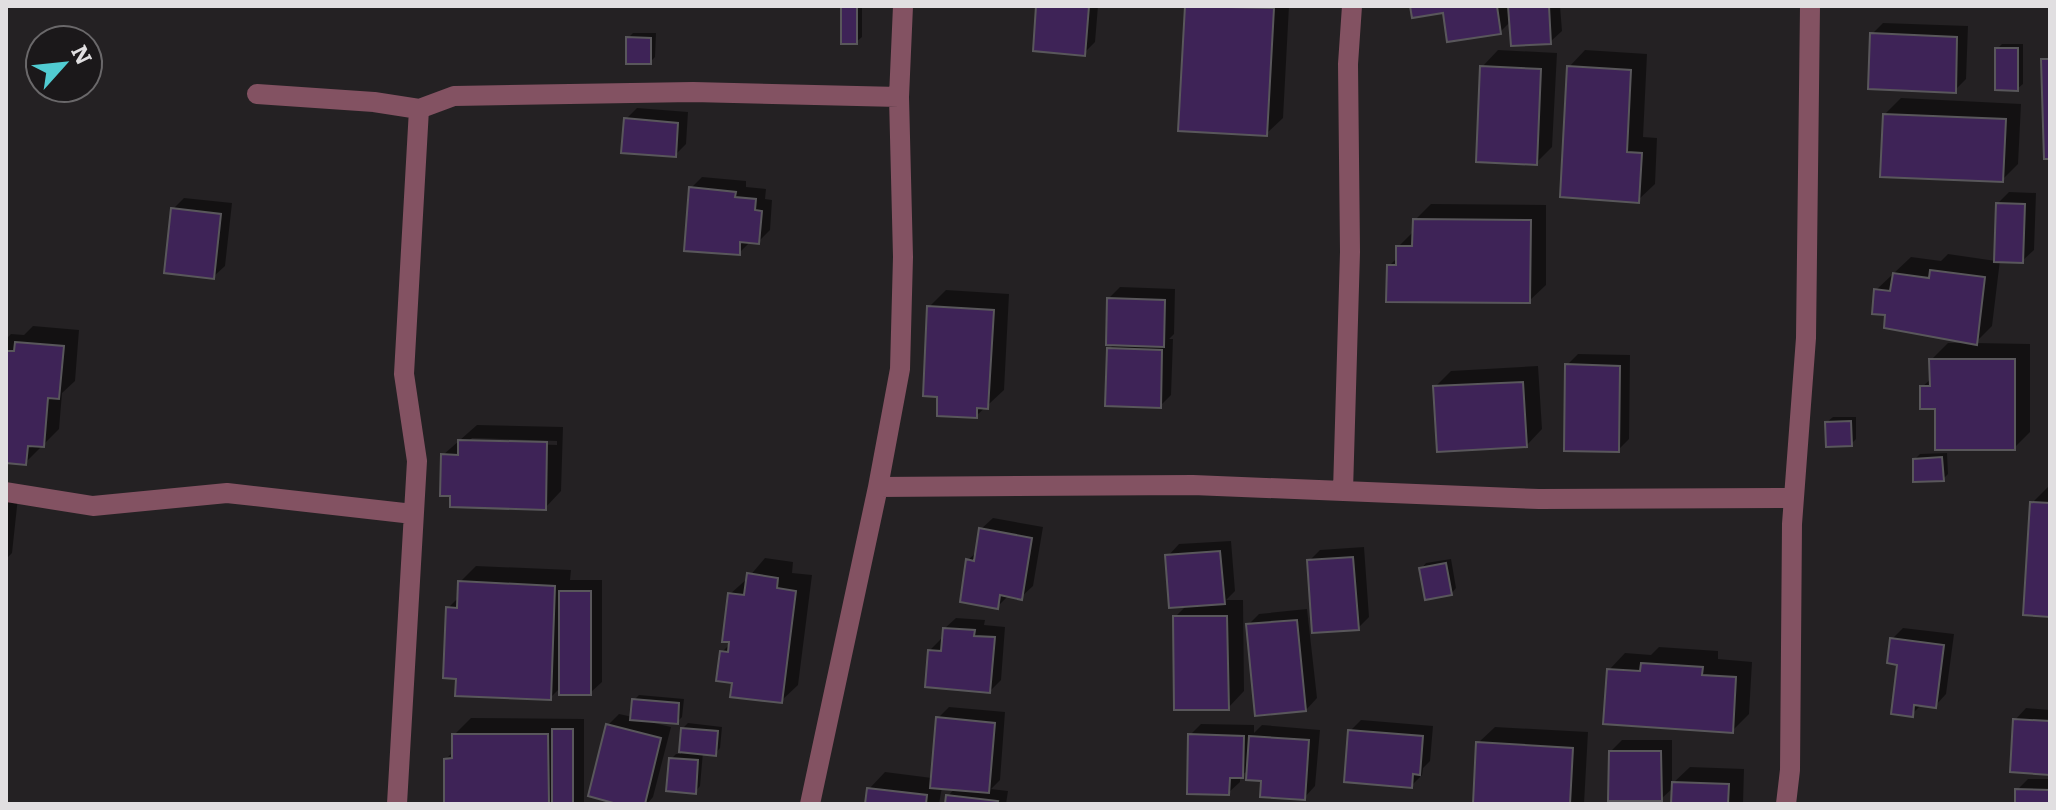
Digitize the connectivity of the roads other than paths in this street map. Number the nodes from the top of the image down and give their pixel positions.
1 (903, 6) edge
2 (1352, 6) edge
3 (1810, 6) edge
4 (257, 94) dead end
5 (899, 97) junction
6 (419, 109) junction
7 (878, 487) junction
8 (1343, 491) junction
9 (6, 492) edge
10 (1794, 498) junction
11 (413, 514) junction
12 (397, 804) edge
13 (810, 804) edge
14 (1786, 804) edge

1 - 5 street
2 - 8 street
3 - 10 street
4 - 6 street
5 - 6 street
5 - 7 street
6 - 11 street
7 - 8 street
7 - 13 street
8 - 10 street
9 - 11 street
10 - 14 street
11 - 12 street

